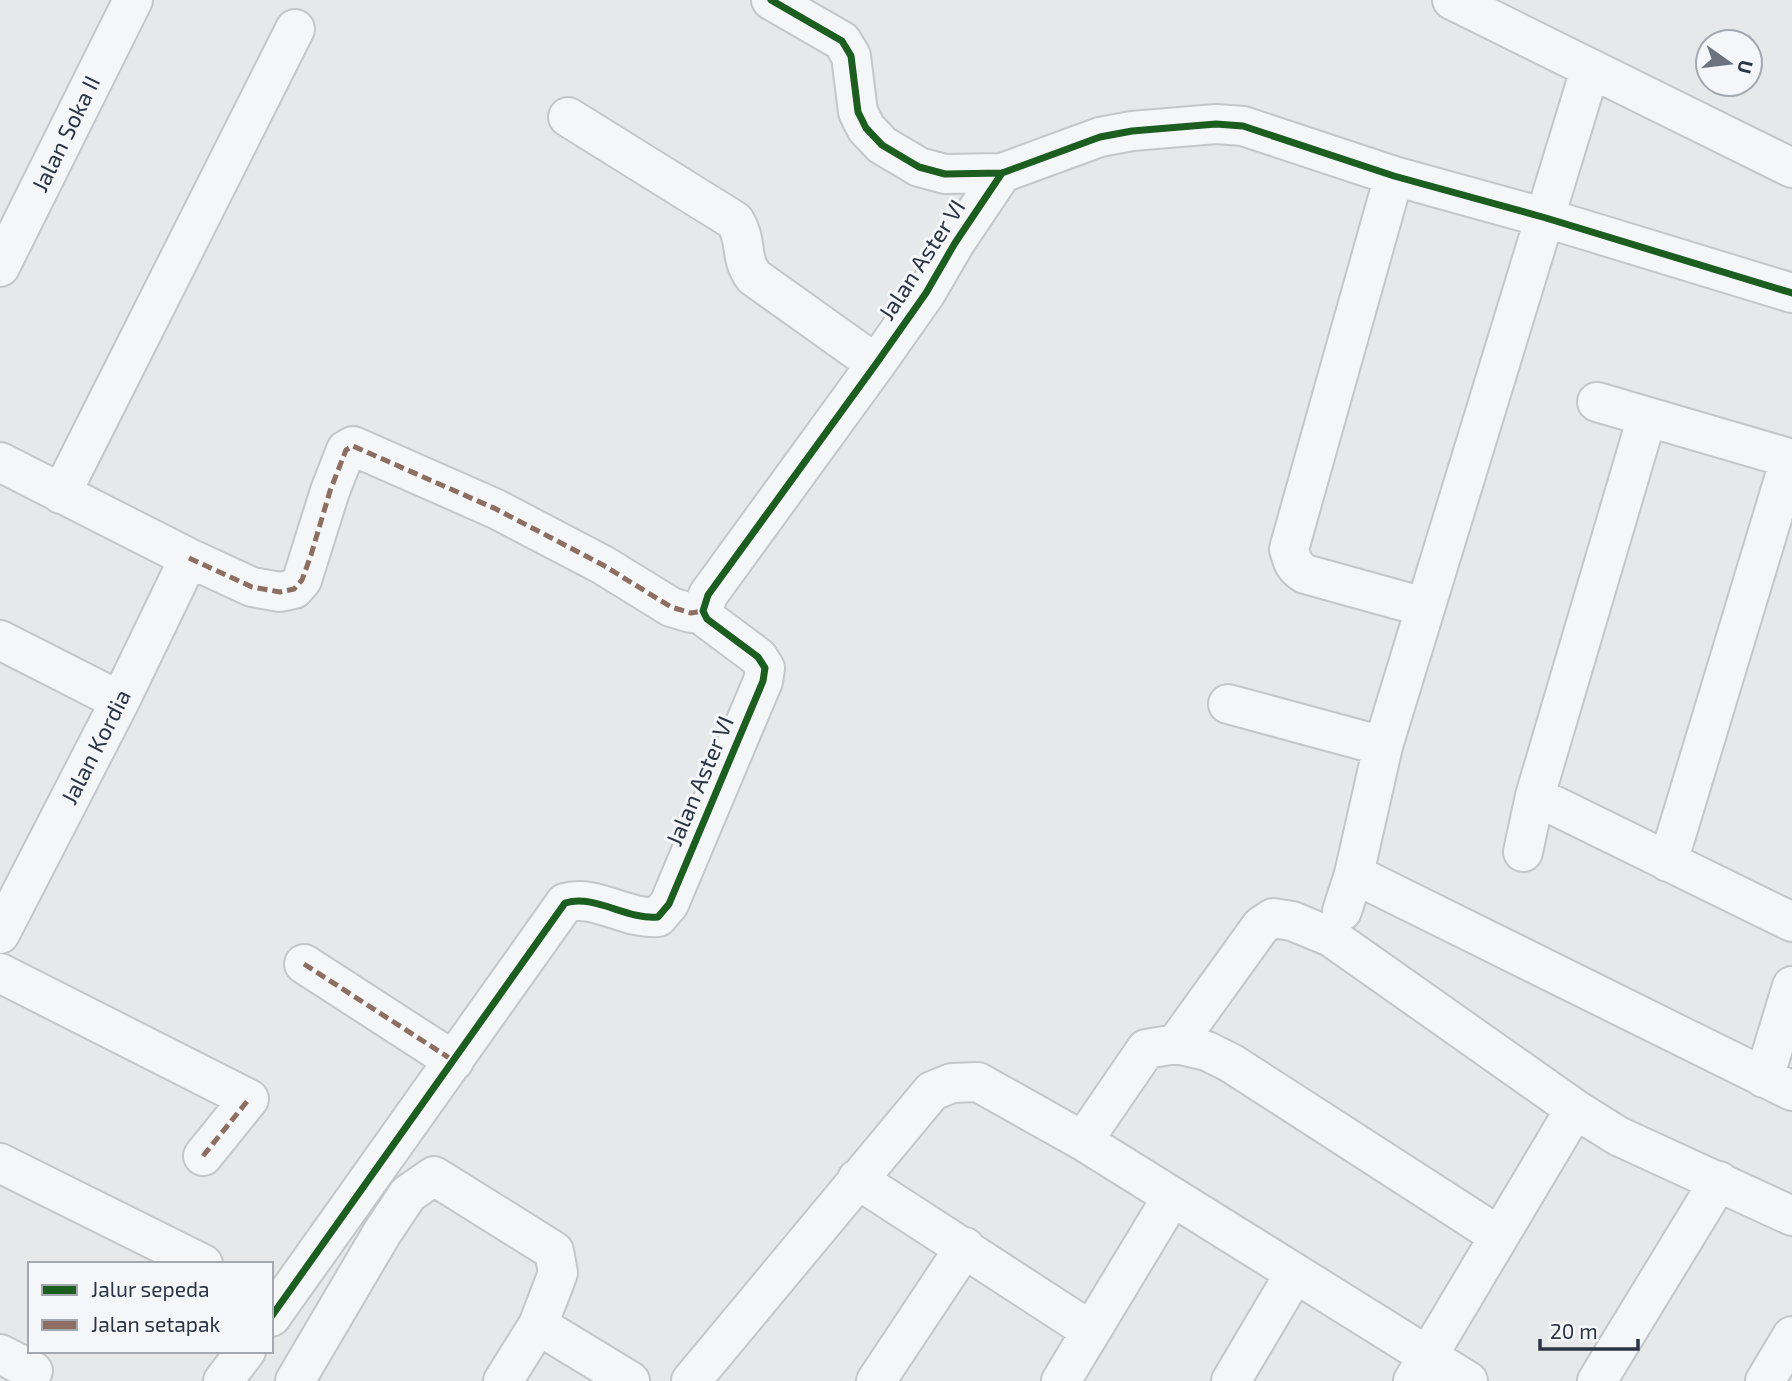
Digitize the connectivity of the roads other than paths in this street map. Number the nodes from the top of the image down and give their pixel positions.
1 (133, 0) edge
2 (771, 0) edge
3 (1452, 0) edge
4 (295, 29) dead end
5 (1590, 70) junction
6 (568, 117) dead end
7 (1792, 168) edge
8 (1002, 173) junction
9 (1394, 176) junction
10 (1546, 218) junction
11 (0, 267) edge
12 (1792, 293) edge
13 (876, 364) junction
14 (1597, 402) dead end
15 (1647, 416) junction
16 (1791, 459) edge
17 (0, 462) edge
18 (61, 494) junction
19 (188, 558) junction
20 (1424, 607) junction
21 (703, 611) junction
22 (0, 640) edge
23 (120, 701) junction
24 (1228, 704) dead end
25 (1383, 746) junction
26 (1535, 796) junction
27 (1523, 852) dead end
28 (1668, 862) junction
29 (1354, 874) junction
30 (1342, 911) dead end
31 (1792, 922) edge
32 (0, 934) edge
33 (303, 964) dead end
34 (0, 973) edge
35 (1792, 986) edge
36 (1176, 1044) junction
37 (454, 1061) junction
38 (1778, 1084) edge
39 (1575, 1109) junction
40 (1083, 1141) junction
41 (203, 1156) dead end
42 (0, 1163) edge
43 (857, 1179) junction
44 (1719, 1181) junction
45 (1172, 1197) junction
46 (1792, 1216) edge
47 (1499, 1236) junction
48 (965, 1247) junction
49 (199, 1262) edge
50 (1295, 1273) junction
51 (275, 1306) edge
52 (538, 1325) junction
53 (1091, 1331) junction
54 (1792, 1336) edge
55 (244, 1353) edge
56 (1421, 1369) edge
57 (223, 1381) edge
58 (295, 1381) edge
59 (503, 1381) edge
60 (630, 1381) edge
61 (691, 1381) edge
62 (876, 1381) edge
63 (1061, 1381) edge
64 (1231, 1381) edge
65 (1468, 1381) edge
66 (1597, 1381) edge
67 (1765, 1381) edge

1 - 11 street, Jalan Soka II
2 - 8 street
3 - 5 street
4 - 18 street
5 - 7 street
5 - 10 street
6 - 13 street
8 - 9 street
8 - 13 street, Jalan Aster VI
9 - 10 street
9 - 20 street
10 - 12 street
10 - 20 street
13 - 21 street, Jalan Aster VI
14 - 15 street
15 - 16 street
15 - 26 street
16 - 28 street
17 - 18 street
18 - 19 street
19 - 21 street
19 - 23 street, Jalan Kordia
20 - 25 street
21 - 37 street, Jalan Aster VI
22 - 23 street
23 - 32 street, Jalan Kordia
24 - 25 street
25 - 29 street
26 - 27 street
26 - 28 street
28 - 31 street
29 - 30 street
29 - 38 street
33 - 37 street
34 - 41 street
35 - 38 street
36 - 39 street
36 - 40 street
36 - 47 street
37 - 51 street, Jalan Aster VI
39 - 44 street
39 - 47 street
40 - 43 street
40 - 45 street
42 - 49 street
43 - 48 street
43 - 61 street
44 - 46 street
44 - 66 street
45 - 50 street
45 - 53 street
47 - 56 street
48 - 53 street
48 - 62 street
50 - 56 street
50 - 64 street
52 - 58 street
52 - 59 street
52 - 60 street
53 - 63 street
54 - 67 street
55 - 57 street
56 - 65 street

